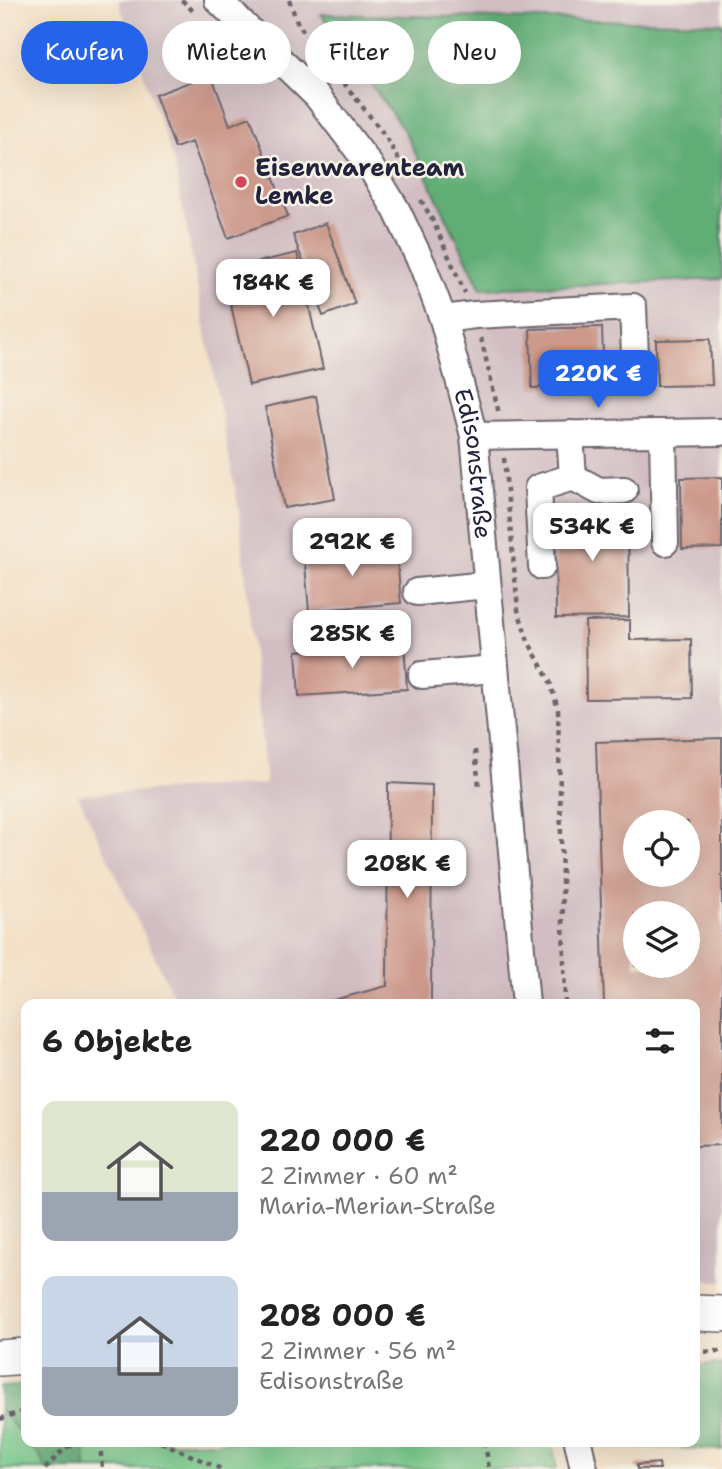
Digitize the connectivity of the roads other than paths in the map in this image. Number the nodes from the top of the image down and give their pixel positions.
1 (209, 8) edge
2 (443, 319) junction
3 (636, 380) dead end
4 (722, 432) edge
5 (663, 433) junction
6 (570, 434) junction
7 (474, 436) junction
8 (573, 477) junction
9 (624, 490) dead end
10 (665, 542) dead end
11 (542, 566) dead end
12 (487, 585) junction
13 (417, 592) dead end
14 (495, 669) junction
15 (422, 675) dead end
16 (526, 999) edge
17 (21, 1356) edge
18 (0, 1358) edge

1 - 2 street, Edisonstraße
2 - 3 street
2 - 7 street, Edisonstraße
4 - 5 street
5 - 6 street
5 - 10 street
6 - 7 street
6 - 8 street
7 - 12 street, Edisonstraße
8 - 9 street
8 - 11 street
12 - 13 street
12 - 14 street, Edisonstraße
14 - 15 street
14 - 16 street, Edisonstraße
17 - 18 main road

